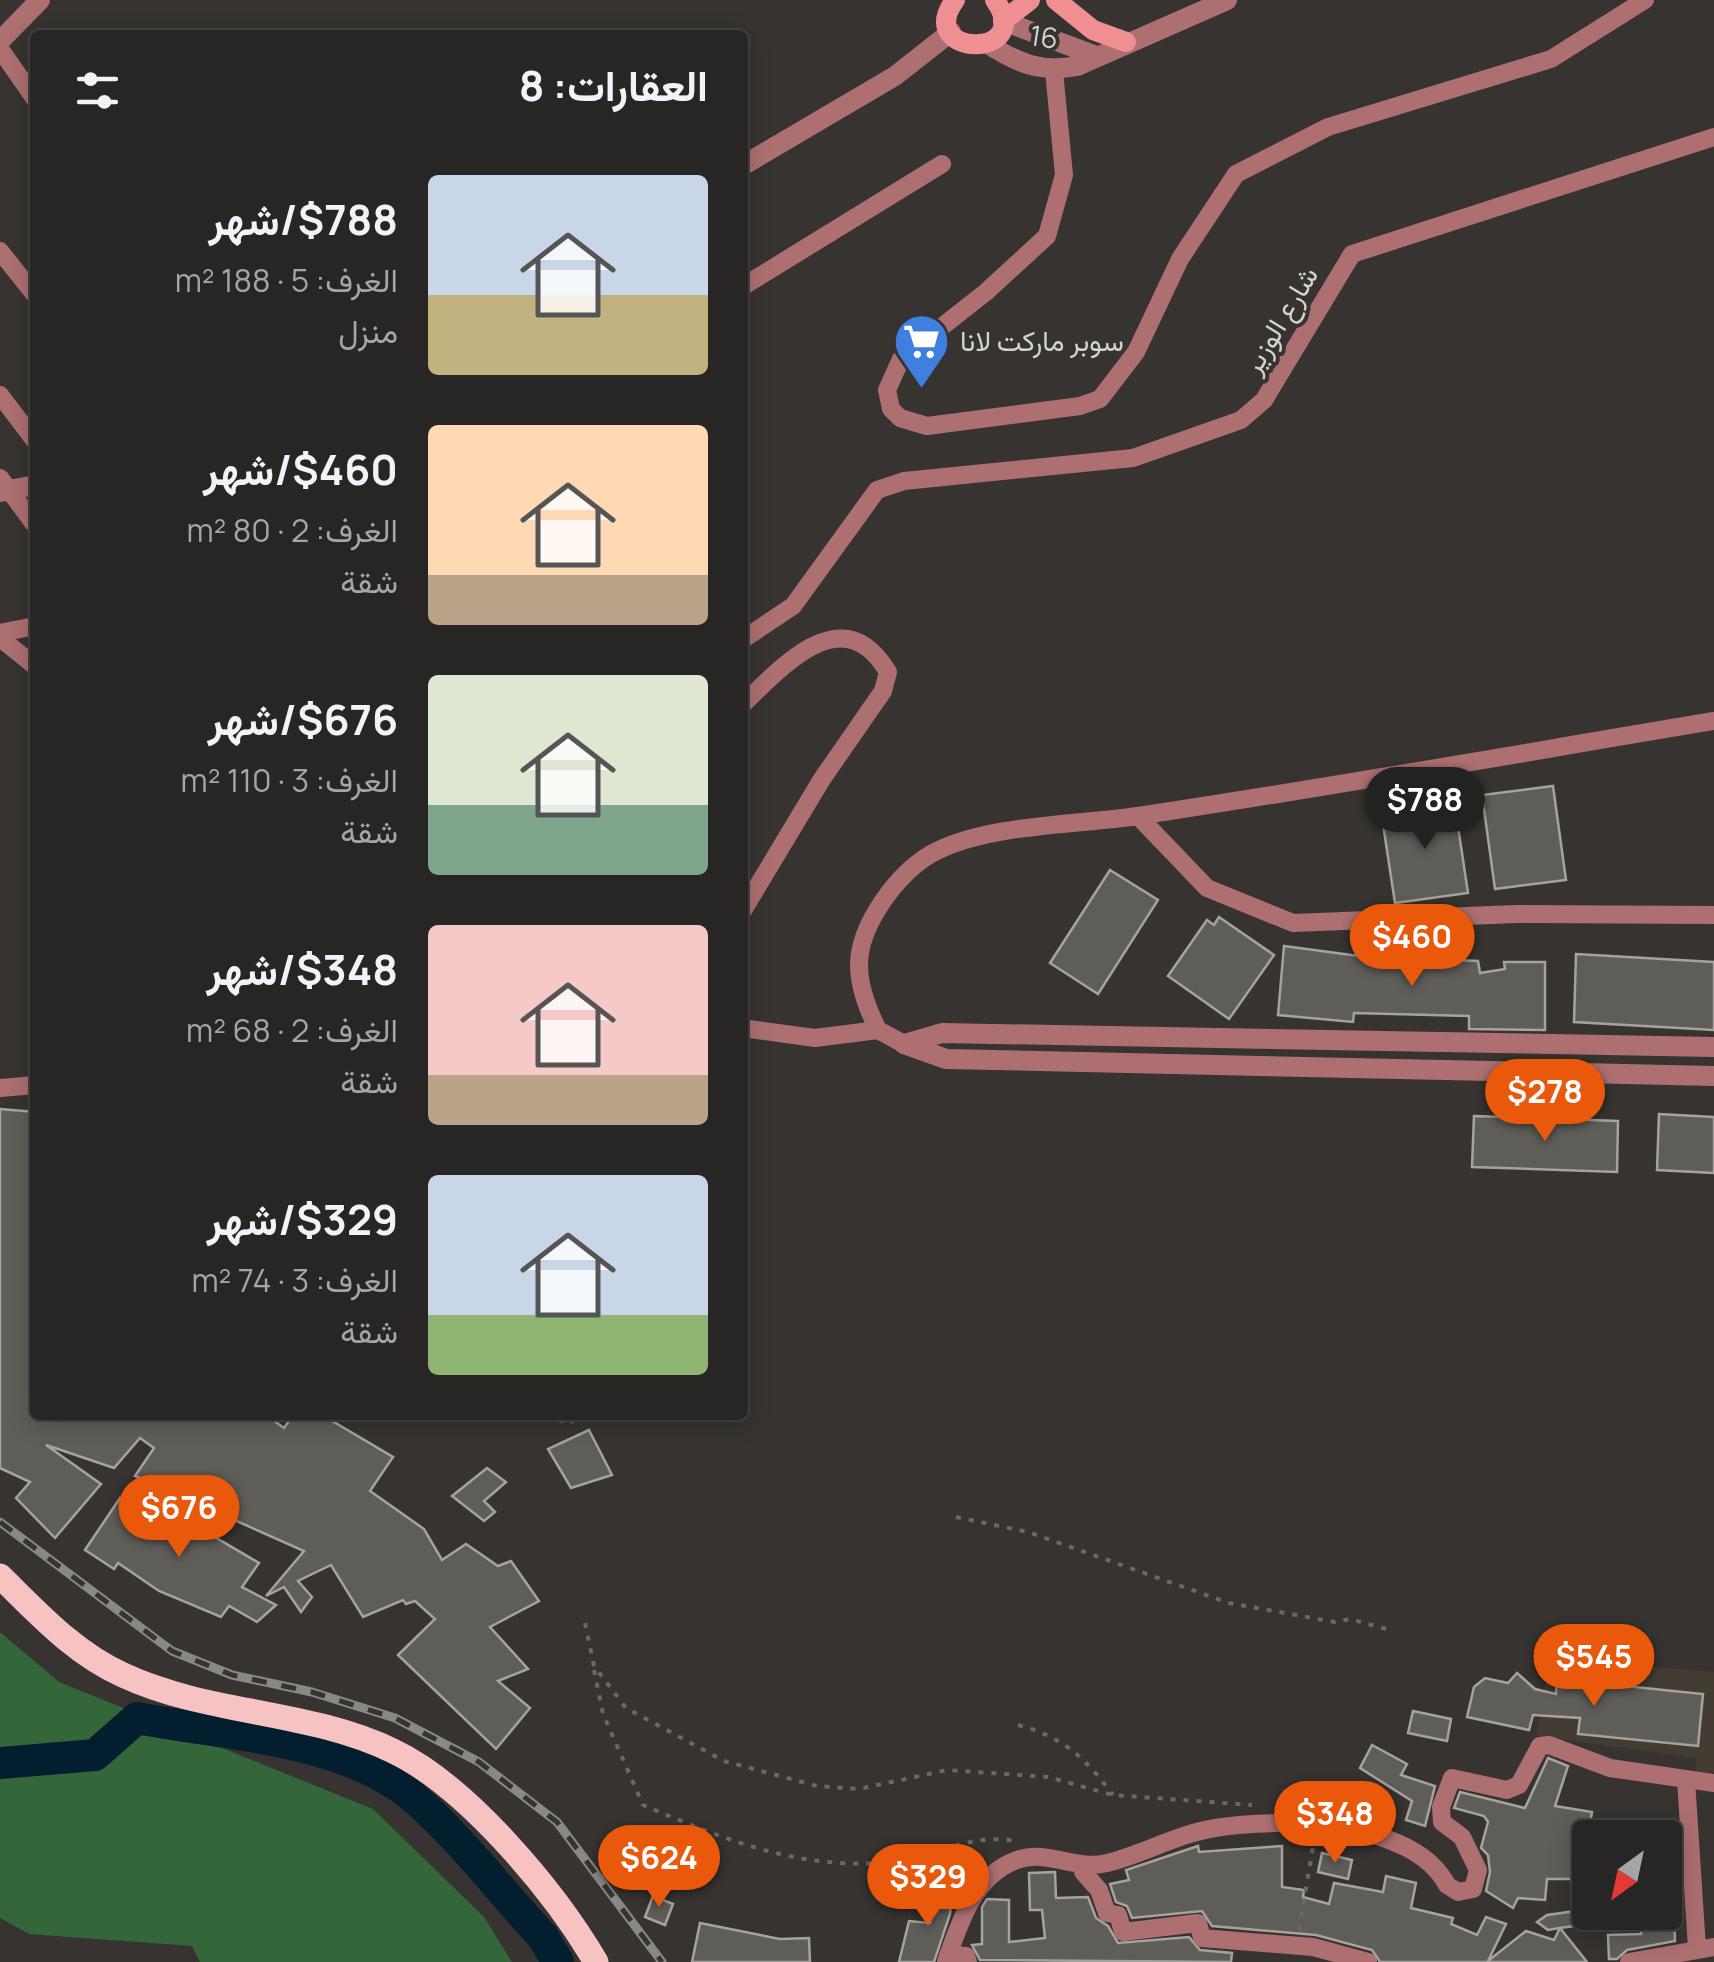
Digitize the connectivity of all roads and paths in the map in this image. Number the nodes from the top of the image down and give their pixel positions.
1 (40, 0) edge
2 (955, 0) edge
3 (995, 0) edge
4 (1030, 0) edge
5 (1056, 0) edge
6 (1226, 0) edge
7 (1645, 0) edge
8 (1003, 21) junction
9 (951, 32) junction
10 (0, 41) edge
11 (1126, 42) junction
12 (988, 44) junction
13 (0, 49) edge
14 (1094, 55) junction
15 (1054, 71) junction
16 (30, 93) edge
17 (1714, 137) edge
18 (748, 162) edge
19 (942, 164) dead end
20 (0, 250) edge
21 (748, 283) edge
22 (30, 289) edge
23 (0, 395) edge
24 (30, 434) edge
25 (30, 485) edge
26 (4, 487) edge
27 (30, 519) edge
28 (30, 627) edge
29 (0, 635) edge
30 (748, 636) edge
31 (30, 662) edge
32 (748, 699) edge
33 (1714, 721) edge
34 (1138, 816) junction
35 (748, 902) edge
36 (1714, 915) edge
37 (748, 1029) edge
38 (878, 1030) junction
39 (904, 1044) junction
40 (1714, 1046) edge
41 (1714, 1076) edge
42 (30, 1085) edge
43 (0, 1088) edge
44 (956, 1517) dead end
45 (0, 1576) edge
46 (585, 1623) dead end
47 (1386, 1629) dead end
48 (594, 1666) junction
49 (1018, 1725) dead end
50 (1686, 1780) junction
51 (1714, 1784) edge
52 (1113, 1795) junction
53 (1269, 1806) dead end
54 (1317, 1825) junction
55 (1046, 1855) junction
56 (1083, 1865) junction
57 (1297, 1945) junction
58 (1705, 1947) edge
59 (947, 1959) edge
60 (596, 1962) edge
61 (968, 1962) edge
62 (1368, 1962) edge
63 (1630, 1962) edge

1 - 10 street
2 - 9 main road
3 - 8 main road
4 - 8 main road
5 - 11 main road
6 - 11 street, 16
7 - 15 street
8 - 12 main road
8 - 14 street, 16
9 - 12 main road
9 - 18 street
11 - 14 street, 16
12 - 15 street, 16
13 - 16 street
14 - 15 street, 16
17 - 30 street, شارع الوزير
19 - 21 street
20 - 22 street
23 - 24 street
25 - 26 street
26 - 27 street
28 - 29 street
29 - 31 street
32 - 35 street
33 - 34 street
34 - 36 street
34 - 38 street
37 - 38 street
38 - 39 street
39 - 40 street
39 - 41 street
42 - 43 street
44 - 47 path
45 - 60 main road
46 - 48 path
48 - 52 path
48 - 55 path
49 - 52 path
50 - 51 street
50 - 54 street
50 - 58 street
52 - 53 path
54 - 56 street
54 - 57 path
55 - 56 street
55 - 59 street
56 - 57 street
57 - 62 street
58 - 63 street
59 - 61 street

